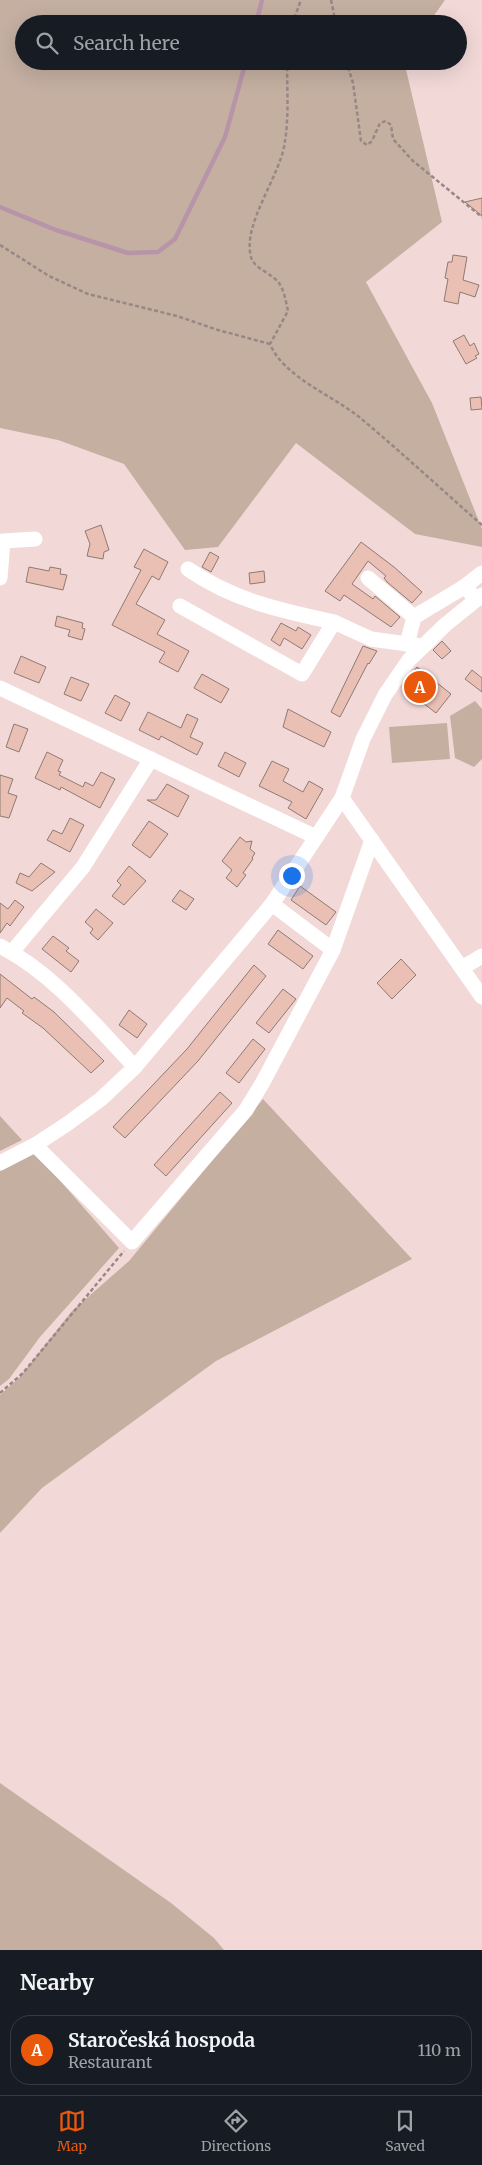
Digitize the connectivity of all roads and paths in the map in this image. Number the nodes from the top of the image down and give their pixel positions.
1 (301, 0) edge
2 (331, 0) edge
3 (295, 15) edge
4 (334, 15) edge
5 (287, 70) edge
6 (349, 70) edge
7 (482, 217) edge
8 (0, 245) edge
9 (270, 344) junction
10 (482, 525) edge
11 (35, 539) dead end
12 (188, 569) dead end
13 (482, 573) edge
14 (0, 578) edge
15 (368, 578) dead end
16 (464, 587) junction
17 (480, 597) edge
18 (180, 606) dead end
19 (414, 617) junction
20 (334, 622) junction
21 (415, 645) junction
22 (0, 688) edge
23 (151, 759) junction
24 (342, 798) junction
25 (316, 837) junction
26 (372, 840) junction
27 (272, 904) junction
28 (6, 949) edge
29 (333, 950) junction
30 (482, 956) edge
31 (462, 968) junction
32 (482, 997) edge
33 (135, 1067) junction
34 (35, 1145) junction
35 (0, 1164) edge
36 (132, 1242) junction
37 (0, 1393) edge

1 - 3 path
2 - 4 path
5 - 9 path
6 - 7 path
8 - 9 path
9 - 10 path
11 - 14 street
12 - 20 street
13 - 16 street
15 - 19 street
16 - 17 street
16 - 19 street
17 - 21 street
18 - 20 street
19 - 21 street
20 - 21 street
21 - 24 street
22 - 23 street
23 - 25 street
23 - 28 street
24 - 25 street
24 - 26 street
25 - 27 street
26 - 29 street
26 - 31 street
27 - 29 street
27 - 33 street
28 - 33 street
29 - 36 street
30 - 31 street
31 - 32 street
33 - 34 street
34 - 35 street
34 - 36 street
36 - 37 path

